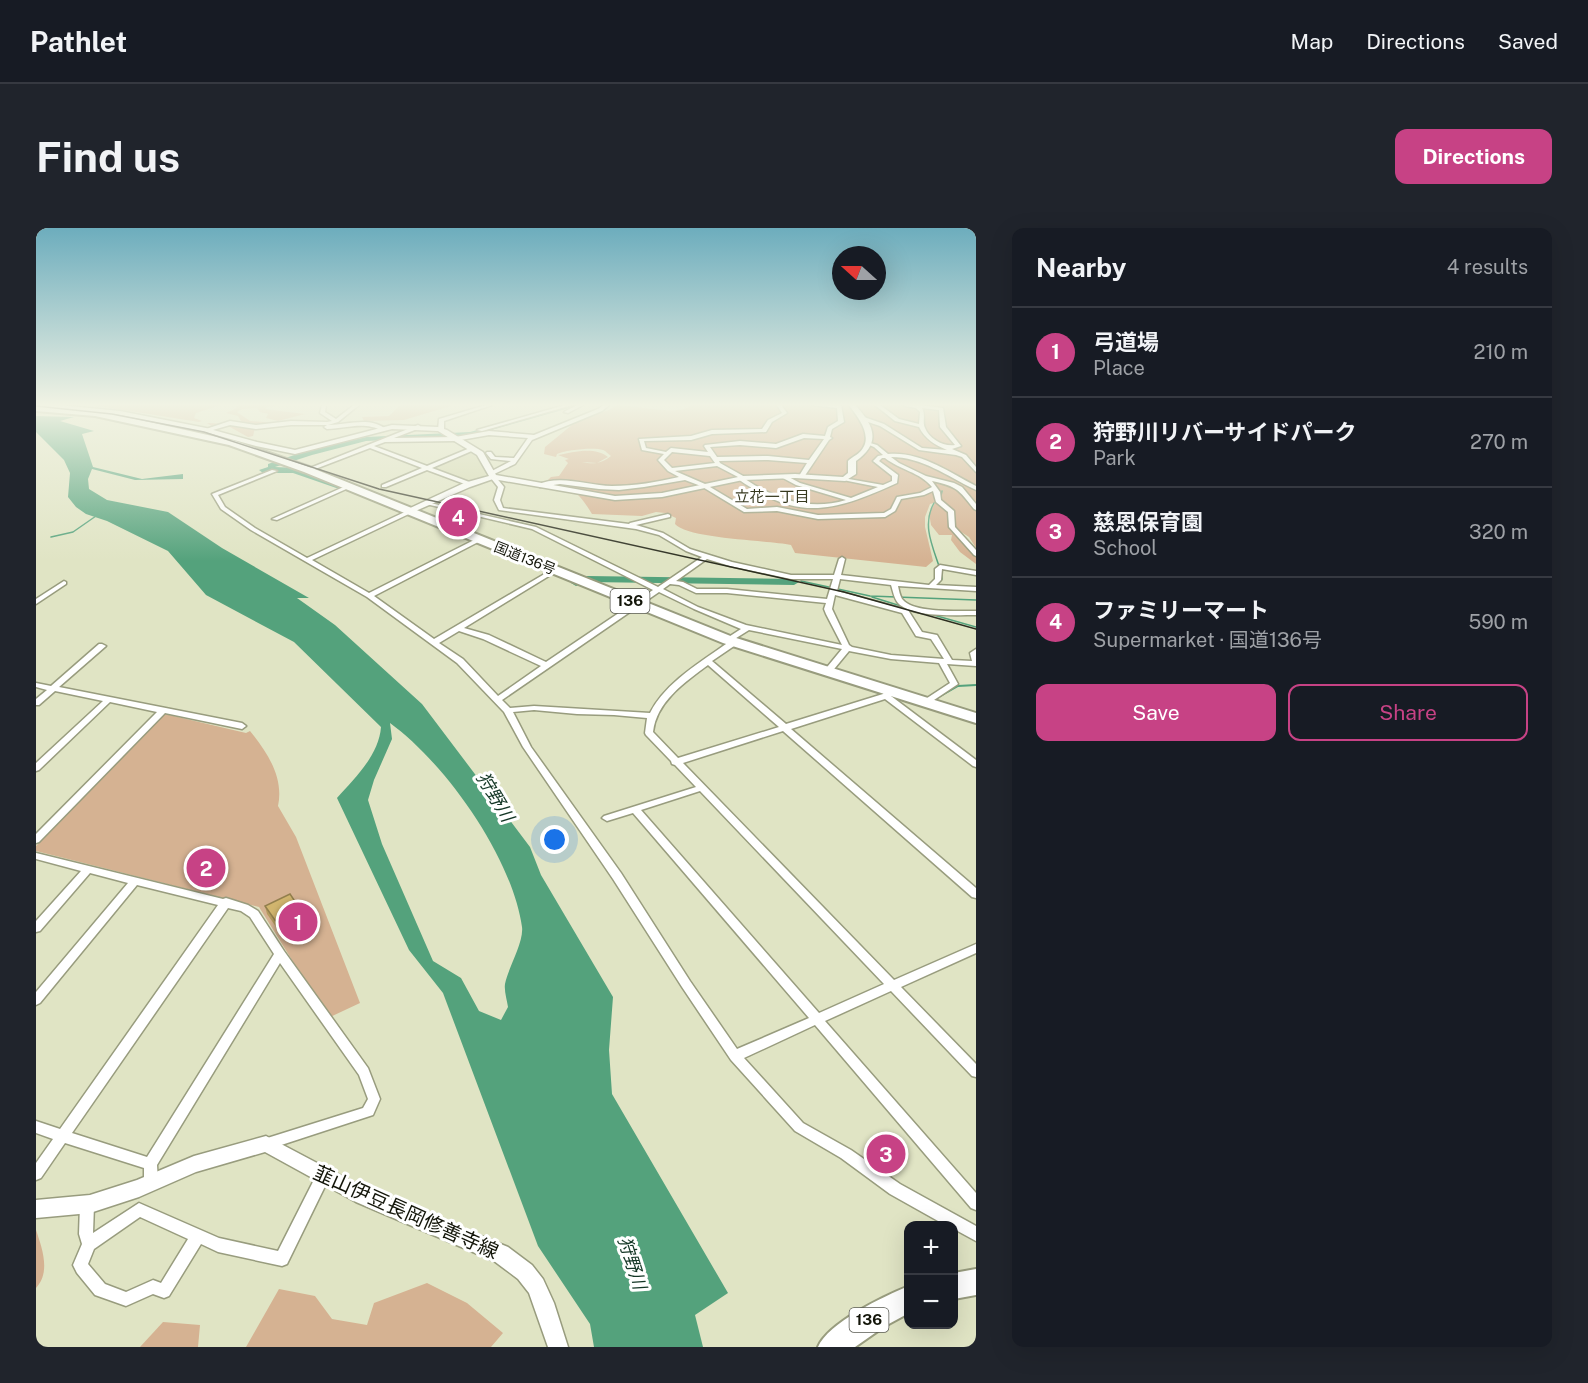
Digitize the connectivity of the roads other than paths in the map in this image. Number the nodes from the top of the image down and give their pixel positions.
1 (275, 457) edge
2 (341, 457) edge
3 (399, 457) edge
4 (453, 457) edge
5 (483, 457) edge
6 (492, 457) edge
7 (518, 457) edge
8 (663, 457) edge
9 (708, 457) edge
10 (813, 457) edge
11 (856, 457) edge
12 (880, 457) edge
13 (889, 457) edge
14 (903, 457) edge
15 (964, 457) edge
16 (715, 459) junction
17 (775, 459) joint
18 (516, 460) junction
19 (809, 462) junction
20 (427, 468) junction
21 (308, 470) junction
22 (670, 470) junction
23 (976, 470) edge
24 (274, 471) dead end
25 (493, 475) junction
26 (783, 476) junction
27 (802, 476) junction
28 (925, 477) junction
29 (685, 478) junction
30 (741, 478) junction
31 (845, 478) junction
32 (470, 484) junction
33 (704, 485) junction
34 (350, 486) junction
35 (384, 486) dead end
36 (540, 486) junction
37 (882, 486) junction
38 (934, 488) junction
39 (976, 488) edge
40 (849, 499) junction
41 (428, 503) junction
42 (976, 508) edge
43 (408, 512) junction
44 (668, 516) dead end
45 (275, 519) dead end
46 (626, 525) junction
47 (480, 539) junction
48 (976, 554) edge
49 (707, 556) junction
50 (842, 559) dead end
51 (307, 560) junction
52 (555, 570) junction
53 (976, 573) edge
54 (839, 577) junction
55 (669, 582) junction
56 (64, 583) dead end
57 (894, 584) junction
58 (930, 587) junction
59 (659, 589) junction
60 (976, 590) edge
61 (36, 591) edge
62 (833, 592) junction
63 (48, 593) junction
64 (369, 596) junction
65 (829, 601) junction
66 (36, 602) edge
67 (637, 604) junction
68 (976, 613) edge
69 (749, 627) junction
70 (458, 628) junction
71 (731, 641) junction
72 (435, 642) junction
73 (102, 646) dead end
74 (847, 647) junction
75 (976, 651) edge
76 (708, 662) junction
77 (946, 662) junction
78 (976, 663) edge
79 (548, 666) junction
80 (826, 672) junction
81 (36, 685) edge
82 (53, 689) junction
83 (888, 693) junction
84 (498, 699) junction
85 (108, 700) junction
86 (926, 702) junction
87 (36, 703) edge
88 (163, 710) junction
89 (508, 711) junction
90 (651, 716) junction
91 (976, 718) edge
92 (242, 726) dead end
93 (785, 728) junction
94 (675, 762) junction
95 (976, 764) edge
96 (36, 768) edge
97 (701, 788) junction
98 (636, 810) junction
99 (607, 818) dead end
100 (36, 840) edge
101 (36, 856) edge
102 (88, 869) junction
103 (135, 881) junction
104 (976, 894) edge
105 (226, 902) junction
106 (36, 928) edge
107 (976, 948) edge
108 (280, 954) junction
109 (892, 986) junction
110 (36, 1000) edge
111 (818, 1021) junction
112 (735, 1056) junction
113 (976, 1072) edge
114 (36, 1127) edge
115 (63, 1136) junction
116 (266, 1144) junction
117 (151, 1173) junction
118 (36, 1174) edge
119 (323, 1176) junction
120 (976, 1203) edge
121 (87, 1205) junction
122 (36, 1209) edge
123 (976, 1234) edge
124 (198, 1236) junction
125 (89, 1244) junction
126 (976, 1282) edge
127 (958, 1285) edge
128 (976, 1289) edge
129 (958, 1291) edge
130 (904, 1302) edge
131 (904, 1308) edge
132 (558, 1347) edge
133 (832, 1347) edge
134 (844, 1347) edge

1 - 21 highway, 国道136号 / 136
2 - 21 street
3 - 20 street
4 - 20 street
5 - 25 street
6 - 18 street
7 - 18 street
8 - 22 street
9 - 16 street
10 - 19 street
11 - 31 street
12 - 37 street
13 - 28 street
14 - 39 street
15 - 23 street
16 - 17 street
16 - 22 street
16 - 30 street
17 - 19 street
18 - 25 street
19 - 27 street
20 - 32 street
20 - 35 street
21 - 34 highway, 国道136号 / 136
22 - 29 street
24 - 51 street
25 - 32 street
25 - 36 street
25 - 46 street
26 - 27 street
26 - 30 street
26 - 40 street
27 - 31 street
28 - 38 street
28 - 42 street
29 - 33 street
29 - 36 street
30 - 33 street
30 - 40 street
31 - 37 street
32 - 41 street
33 - 36 street
33 - 38 street
34 - 43 highway, 国道136号 / 136
34 - 45 street
37 - 40 street
38 - 48 street
41 - 43 street
41 - 59 street
43 - 47 highway, 国道136号 / 136
43 - 51 street
44 - 46 street
46 - 49 street
47 - 52 highway, 国道136号 / 136
47 - 64 street
49 - 54 street
49 - 55 street
50 - 54 street
51 - 64 street
52 - 67 highway, 国道136号 / 136
52 - 70 street
53 - 58 street
54 - 57 street
54 - 62 street
55 - 59 street
55 - 65 street
56 - 63 street
57 - 58 street
57 - 68 street
58 - 60 street
59 - 67 street
59 - 69 street
61 - 63 street
62 - 65 street
62 - 77 street
63 - 66 street
64 - 72 street
65 - 74 street
67 - 71 highway, 国道136号 / 136
67 - 79 street
69 - 71 street
69 - 74 street
70 - 72 street
70 - 79 street
71 - 76 street
71 - 80 highway, 国道136号 / 136
72 - 84 street
73 - 82 street
74 - 77 street
74 - 80 street
75 - 78 street
76 - 90 street
76 - 93 street
77 - 78 street
77 - 86 street
79 - 84 street
80 - 83 highway, 国道136号 / 136
81 - 82 street
82 - 85 street
82 - 87 street
83 - 86 highway, 国道136号 / 136
83 - 93 street
83 - 95 street
84 - 89 street
85 - 88 street
85 - 96 street
86 - 91 highway, 国道136号 / 136
88 - 92 street
88 - 100 street
89 - 90 street
89 - 112 street
90 - 94 street
93 - 94 street
93 - 104 street
94 - 97 street
97 - 98 street
97 - 109 street
98 - 99 street
98 - 111 street
101 - 102 street
102 - 103 street
102 - 106 street
103 - 105 street
103 - 110 street
105 - 108 street
105 - 115 street
107 - 109 street
108 - 116 street
108 - 117 street
109 - 111 street
109 - 113 street
111 - 112 street
111 - 120 street
112 - 123 street
114 - 115 street
115 - 117 street
115 - 118 street
116 - 117 street
116 - 119 street, 韮山伊豆長岡修善寺線
117 - 121 street
119 - 124 street
119 - 132 street, 韮山伊豆長岡修善寺線
121 - 122 street
121 - 125 street
124 - 125 street
124 - 125 street
126 - 127 highway
128 - 129 highway
130 - 133 highway, 136
131 - 134 highway, 136

